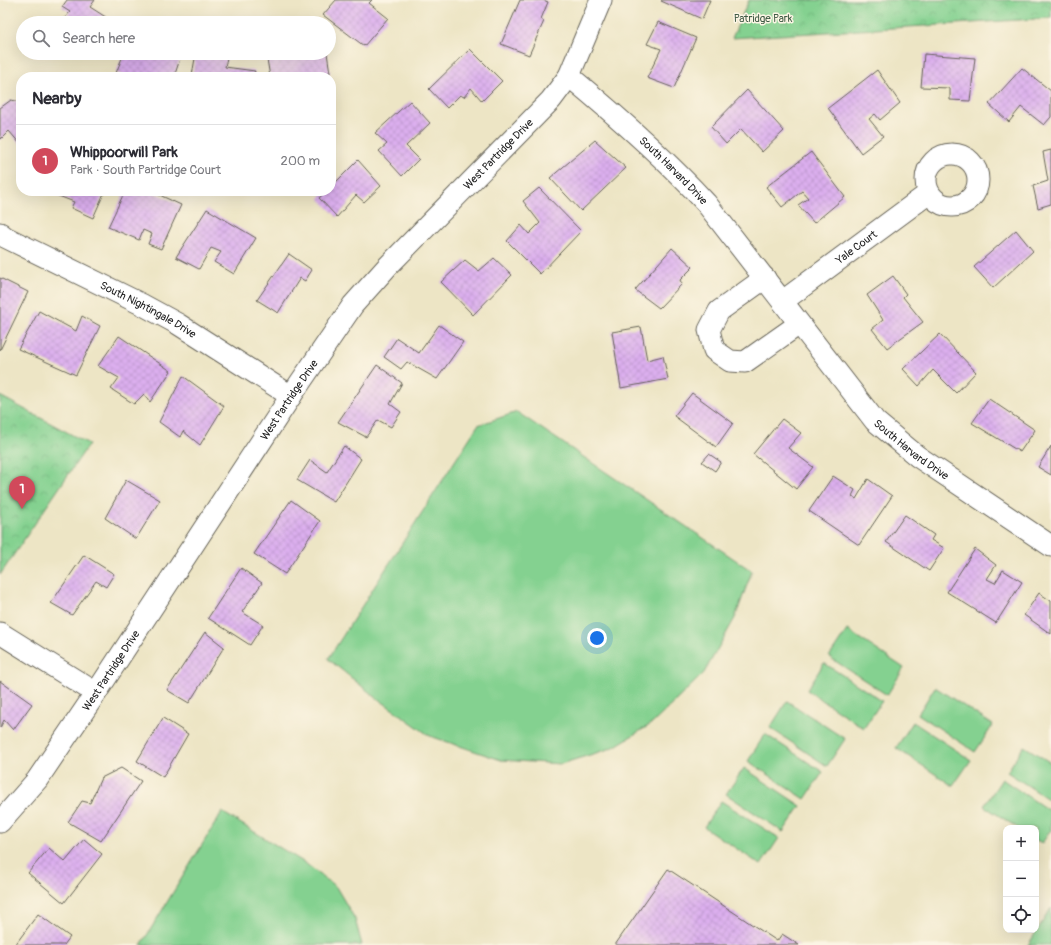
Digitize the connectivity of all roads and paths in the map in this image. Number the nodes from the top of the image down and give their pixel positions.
1 (601, 0) edge
2 (569, 76) junction
3 (929, 193) dead end
4 (0, 233) edge
5 (765, 278) junction
6 (782, 300) junction
7 (799, 324) junction
8 (291, 396) junction
9 (1051, 546) edge
10 (0, 633) edge
11 (96, 693) junction
12 (0, 822) edge

1 - 2 street, West Partridge Drive
2 - 5 street, South Harvard Drive
2 - 8 street, West Partridge Drive
3 - 6 street, Yale Court
4 - 8 street, South Nightingale Drive
5 - 6 street, South Harvard Drive
5 - 7 street
6 - 7 street, South Harvard Drive
7 - 9 street, South Harvard Drive
8 - 11 street, West Partridge Drive
10 - 11 street
11 - 12 street, West Partridge Drive

